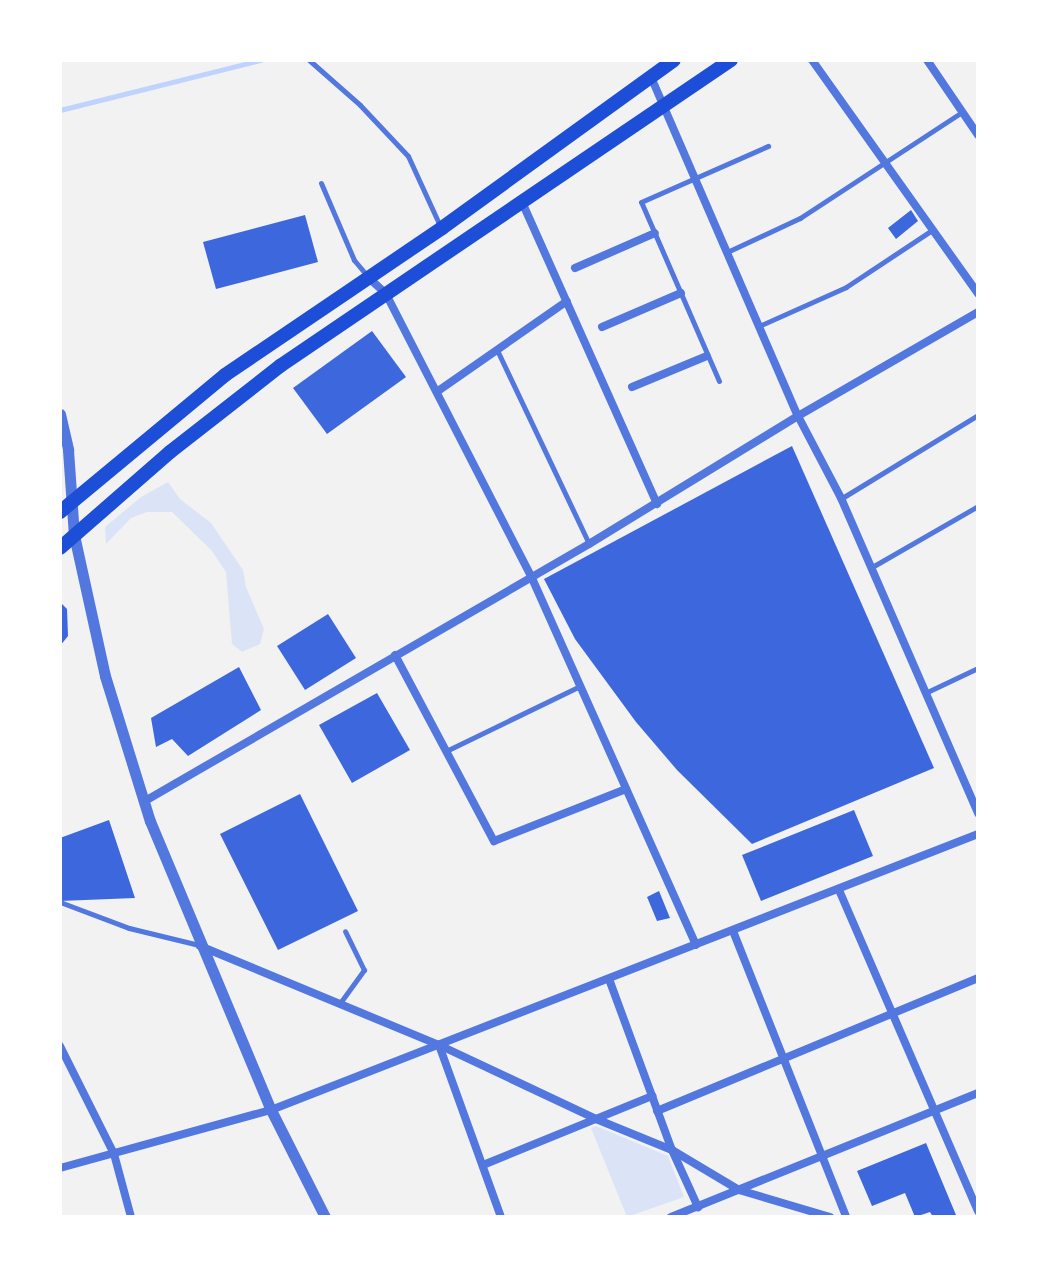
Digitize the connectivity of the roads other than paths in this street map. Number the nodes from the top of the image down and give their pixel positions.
1 (309, 60) edge
2 (674, 60) edge
3 (731, 60) edge
4 (812, 60) edge
5 (927, 60) edge
6 (651, 77) junction
7 (666, 105) junction
8 (962, 112) junction
9 (978, 135) edge
10 (768, 146) dead end
11 (885, 162) junction
12 (693, 177) junction
13 (321, 183) dead end
14 (522, 202) junction
15 (442, 228) junction
16 (932, 230) junction
17 (655, 233) junction
18 (727, 252) junction
19 (575, 268) dead end
20 (369, 278) junction
21 (681, 293) junction
22 (386, 294) junction
23 (978, 294) edge
24 (567, 301) junction
25 (978, 312) edge
26 (759, 326) junction
27 (602, 327) dead end
28 (497, 350) junction
29 (707, 356) junction
30 (719, 381) dead end
31 (632, 387) dead end
32 (438, 391) junction
33 (60, 414) edge
34 (978, 415) edge
35 (798, 416) junction
36 (60, 478) edge
37 (841, 498) junction
38 (73, 500) junction
39 (657, 504) junction
40 (978, 506) edge
41 (60, 512) edge
42 (74, 535) junction
43 (589, 544) junction
44 (60, 548) edge
45 (871, 568) junction
46 (531, 576) junction
47 (395, 655) junction
48 (978, 668) edge
49 (580, 686) junction
50 (924, 694) junction
51 (445, 751) junction
52 (626, 789) junction
53 (145, 801) junction
54 (978, 813) edge
55 (978, 834) edge
56 (839, 890) junction
57 (60, 902) edge
58 (345, 931) dead end
59 (733, 931) junction
60 (199, 945) junction
61 (696, 945) junction
62 (978, 978) edge
63 (609, 979) junction
64 (339, 1004) junction
65 (894, 1014) junction
66 (439, 1045) junction
67 (60, 1046) edge
68 (782, 1059) junction
69 (978, 1093) edge
70 (652, 1096) junction
71 (271, 1110) junction
72 (657, 1111) junction
73 (935, 1113) junction
74 (596, 1119) junction
75 (672, 1150) junction
76 (114, 1154) junction
77 (821, 1159) junction
78 (483, 1165) junction
79 (60, 1168) edge
80 (739, 1190) junction
81 (976, 1198) edge
82 (698, 1207) junction
83 (978, 1211) edge
84 (131, 1217) edge
85 (325, 1217) edge
86 (501, 1217) edge
87 (671, 1217) edge
88 (830, 1217) edge
89 (846, 1217) edge

1 - 15 lane
2 - 6 main road
3 - 7 main road
4 - 11 street
5 - 8 street
6 - 7 street
6 - 15 main road
7 - 12 street
7 - 14 main road
8 - 9 street
8 - 11 lane
10 - 12 lane
11 - 16 street
11 - 18 lane
12 - 17 lane
12 - 18 street
13 - 20 lane
14 - 22 main road
14 - 24 street
15 - 20 main road
16 - 23 street
16 - 26 lane
17 - 19 street
17 - 21 lane
18 - 26 street
20 - 22 street
20 - 38 main road
21 - 27 street
21 - 29 lane
22 - 32 street
22 - 42 main road
24 - 28 street
24 - 39 street
25 - 35 street
26 - 35 street
28 - 32 street
28 - 43 lane
29 - 30 lane
29 - 31 street
32 - 46 street
33 - 38 street
34 - 37 lane
35 - 37 street
35 - 39 street
36 - 38 street
37 - 45 street
38 - 41 main road
38 - 42 street
39 - 43 street
40 - 45 lane
42 - 44 main road
42 - 53 street
43 - 46 street
45 - 50 street
46 - 47 street
46 - 49 street
47 - 51 street
47 - 53 street
48 - 50 lane
49 - 51 lane
49 - 52 street
50 - 54 street
51 - 52 street
52 - 61 street
53 - 60 street
55 - 56 street
56 - 59 street
56 - 65 street
57 - 60 lane
58 - 64 lane
59 - 61 street
59 - 68 street
60 - 64 street
60 - 71 street
61 - 63 street
62 - 65 street
63 - 66 street
63 - 70 street
64 - 66 street
65 - 68 street
65 - 73 street
66 - 71 street
66 - 74 street
66 - 78 street
67 - 76 street
68 - 72 street
68 - 77 street
69 - 73 street
70 - 72 street
70 - 74 street
71 - 76 street
71 - 85 street
72 - 75 street
73 - 77 street
73 - 81 street
74 - 75 street
74 - 78 street
75 - 80 street
75 - 82 street
76 - 79 street
76 - 84 street
77 - 80 street
77 - 89 street
78 - 86 street
80 - 82 street
80 - 88 street
81 - 83 street
82 - 87 street

